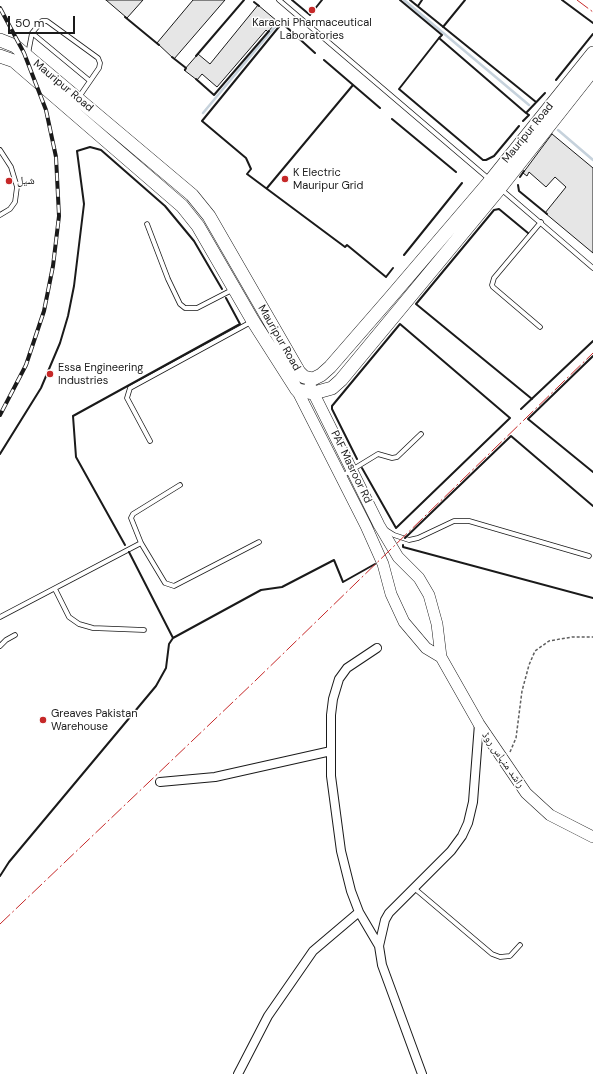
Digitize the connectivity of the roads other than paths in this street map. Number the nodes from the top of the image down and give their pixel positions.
1 (279, 0) edge
2 (32, 32) junction
3 (0, 33) edge
4 (0, 40) edge
5 (15, 46) junction
6 (593, 53) edge
7 (0, 56) edge
8 (28, 56) junction
9 (593, 70) edge
10 (54, 78) junction
11 (90, 81) junction
12 (44, 88) junction
13 (78, 98) junction
14 (550, 115) junction
15 (0, 150) edge
16 (496, 184) junction
17 (0, 215) edge
18 (541, 222) junction
19 (147, 224) dead end
20 (593, 268) edge
21 (234, 289) junction
22 (253, 321) junction
23 (540, 327) dead end
24 (304, 377) junction
25 (296, 390) junction
26 (314, 393) junction
27 (421, 434) dead end
28 (150, 441) dead end
29 (352, 470) junction
30 (341, 477) junction
31 (180, 485) dead end
32 (379, 525) junction
33 (259, 542) dead end
34 (141, 543) junction
35 (589, 556) dead end
36 (398, 557) joint
37 (384, 564) joint
38 (55, 589) junction
39 (0, 617) edge
40 (144, 630) dead end
41 (15, 635) dead end
42 (0, 646) edge
43 (377, 648) dead end
44 (441, 657) junction
45 (479, 724) junction
46 (331, 751) junction
47 (160, 782) dead end
48 (593, 837) edge
49 (414, 888) junction
50 (359, 912) junction
51 (520, 945) dead end
52 (379, 946) junction
53 (238, 1074) edge
54 (422, 1074) edge

1 - 16 lane
2 - 8 lane
2 - 11 lane
2 - 11 lane
3 - 5 main road
4 - 5 main road, Mauripur Road
5 - 8 main road, Mauripur Road
6 - 14 main road, Mauripur Road
7 - 12 main road, Mauripur Road
8 - 10 main road, Mauripur Road
9 - 14 main road, Mauripur Road
10 - 12 main road
10 - 13 main road, Mauripur Road
11 - 13 lane
12 - 21 main road, Mauripur Road
13 - 24 main road, Mauripur Road
14 - 16 main road, Mauripur Road
15 - 17 lane
16 - 18 lane
16 - 24 main road, Mauripur Road
16 - 26 main road, Mauripur Road
18 - 20 lane
18 - 23 lane
19 - 21 lane
21 - 22 main road, Mauripur Road
22 - 25 main road, Mauripur Road
22 - 28 lane
24 - 26 main road, PAF Masroor Rd
25 - 26 main road, Mauripur Road
25 - 30 main road, PAF Masroor Rd
26 - 29 main road, PAF Masroor Rd
27 - 29 lane
29 - 30 lane
29 - 32 main road, PAF Masroor Rd
30 - 37 main road, PAF Masroor Rd
31 - 34 lane
32 - 35 lane
32 - 36 main road, PAF Masroor Rd
33 - 34 lane
34 - 38 lane
36 - 44 main road, راشد منہاس روڈ
37 - 44 main road, راشد منہاس روڈ
38 - 39 lane
38 - 40 lane
41 - 42 lane
43 - 46 street
44 - 45 main road, راشد منہاس روڈ
45 - 48 main road, راشد منہاس روڈ
45 - 49 street
46 - 47 street
46 - 50 street
49 - 51 lane
49 - 52 street
50 - 52 street
50 - 53 street
52 - 54 street

